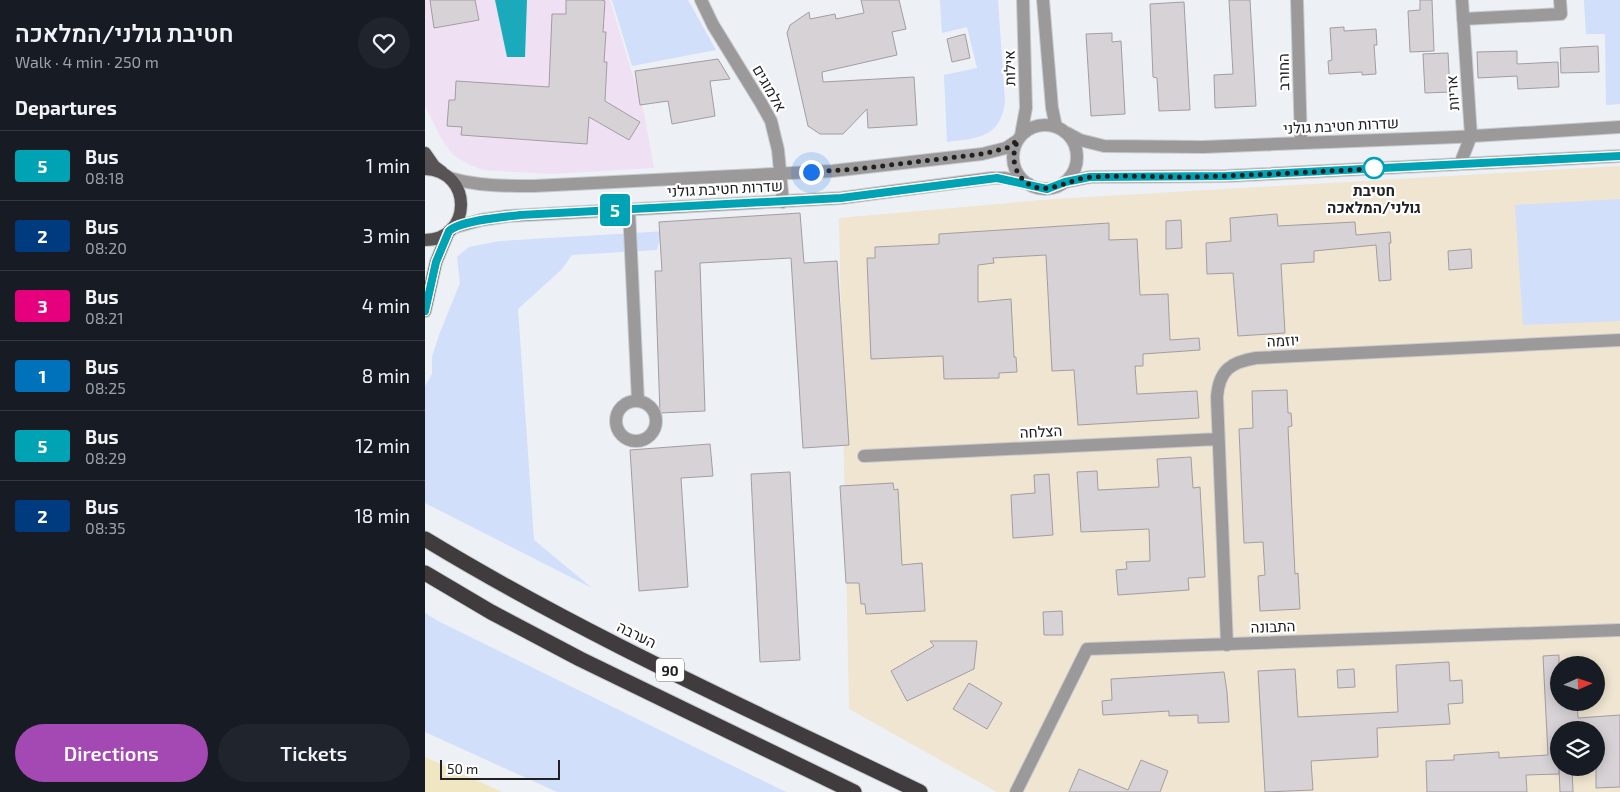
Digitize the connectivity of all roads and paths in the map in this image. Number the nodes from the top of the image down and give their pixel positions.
1 (701, 0) edge
2 (1023, 0) edge
3 (1043, 0) edge
4 (1297, 0) edge
5 (1462, 0) edge
6 (1560, 0) edge
7 (1463, 19) junction
8 (1620, 127) edge
9 (1061, 130) junction
10 (1471, 136) junction
11 (1020, 138) junction
12 (1301, 143) junction
13 (425, 153) edge
14 (1620, 156) edge
15 (1460, 164) junction
16 (425, 169) edge
17 (781, 174) junction
18 (447, 176) junction
19 (1065, 182) junction
20 (1029, 184) junction
21 (783, 202) junction
22 (629, 210) junction
23 (451, 230) junction
24 (425, 240) edge
25 (425, 311) edge
26 (1620, 340) edge
27 (638, 401) dead end
28 (1219, 440) junction
29 (864, 456) dead end
30 (425, 538) edge
31 (425, 573) edge
32 (1620, 630) edge
33 (1227, 644) junction
34 (854, 792) edge
35 (919, 792) edge
36 (1017, 792) edge

1 - 17 street, אלמוגים
2 - 11 street, אילות
3 - 9 street
4 - 12 street, החורב
5 - 7 street, אריות
6 - 7 street
7 - 10 street, אריות
8 - 10 street, שדרות חטיבת גולני
9 - 11 street
9 - 12 street, שדרות חטיבת גולני
9 - 19 street
10 - 12 street, שדרות חטיבת גולני
10 - 15 street, אריות
11 - 17 street, שדרות חטיבת גולני
11 - 20 street
13 - 18 main road
14 - 15 street
15 - 19 street
16 - 18 main road
17 - 18 street, שדרות חטיבת גולני
17 - 21 street, אלמוגים
18 - 23 main road
19 - 20 street
20 - 21 street, שדרות חטיבת גולני
21 - 22 street, שדרות חטיבת גולני
22 - 23 street, שדרות חטיבת גולני
22 - 27 street
23 - 24 main road
23 - 25 main road
26 - 28 street, יוזמה
28 - 29 street, הצלחה
28 - 33 street, יוזמה
30 - 35 highway, הערבה / 90
31 - 34 highway, 90
32 - 33 street, התבונה
33 - 36 street, התבונה

